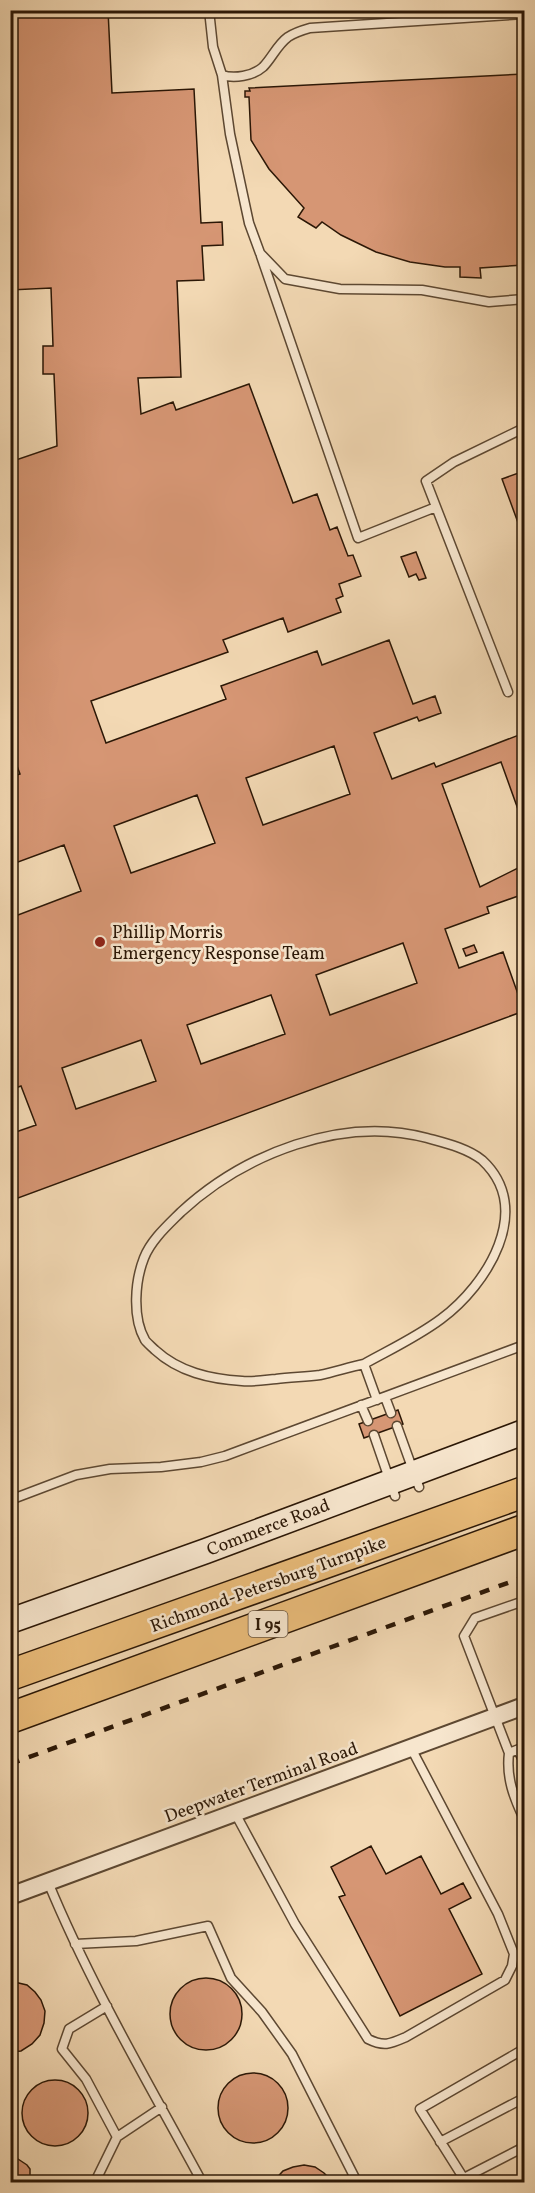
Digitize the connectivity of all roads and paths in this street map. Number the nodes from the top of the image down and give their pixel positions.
1 (209, 10) edge
2 (525, 14) edge
3 (222, 75) junction
4 (260, 253) junction
5 (525, 299) edge
6 (525, 428) edge
7 (436, 507) junction
8 (508, 692) dead end
9 (525, 1345) edge
10 (364, 1364) junction
11 (381, 1398) junction
12 (361, 1405) junction
13 (391, 1413) dead end
14 (368, 1421) dead end
15 (397, 1426) dead end
16 (525, 1431) edge
17 (374, 1435) dead end
18 (525, 1449) edge
19 (417, 1479) junction
20 (393, 1488) junction
21 (525, 1492) edge
22 (10, 1500) edge
23 (525, 1530) edge
24 (525, 1601) edge
25 (10, 1622) edge
26 (10, 1638) edge
27 (10, 1675) edge
28 (525, 1706) edge
29 (494, 1717) junction
30 (10, 1718) edge
31 (411, 1748) junction
32 (521, 1748) edge
33 (509, 1753) junction
34 (525, 1762) edge
35 (234, 1813) junction
36 (525, 1820) edge
37 (48, 1882) junction
38 (10, 1896) edge
39 (75, 1944) junction
40 (107, 2006) junction
41 (525, 2049) edge
42 (525, 2098) edge
43 (162, 2107) junction
44 (117, 2137) junction
45 (440, 2142) junction
46 (525, 2147) edge
47 (100, 2180) edge
48 (464, 2181) edge
49 (202, 2182) edge
50 (357, 2182) edge

1 - 3 lane
2 - 3 lane
3 - 4 lane
4 - 5 lane
4 - 7 lane
6 - 7 lane
7 - 8 lane
9 - 11 lane
10 - 10 lane
10 - 11 lane
11 - 12 lane
11 - 13 lane
12 - 14 lane
12 - 22 lane
15 - 19 lane
16 - 19 main road, Commerce Road
17 - 20 lane
18 - 19 main road, Commerce Road
19 - 20 main road, Commerce Road
20 - 25 main road, Commerce Road
20 - 26 main road, Commerce Road
21 - 27 highway, Richmond-Petersburg Turnpike / I 95
23 - 30 highway, Richmond-Petersburg Turnpike / I 95
24 - 29 lane
28 - 29 street, Deepwater Terminal Road
29 - 31 street, Deepwater Terminal Road
29 - 33 lane
31 - 35 street, Deepwater Terminal Road
31 - 35 lane
32 - 33 lane
32 - 34 lane
33 - 36 lane
35 - 37 street, Deepwater Terminal Road
37 - 38 street, Deepwater Terminal Road
37 - 39 lane
39 - 40 lane
39 - 50 lane
40 - 43 lane
40 - 44 lane
41 - 45 lane
42 - 45 lane
43 - 44 lane
43 - 49 lane
44 - 47 lane
45 - 48 lane
46 - 48 lane

